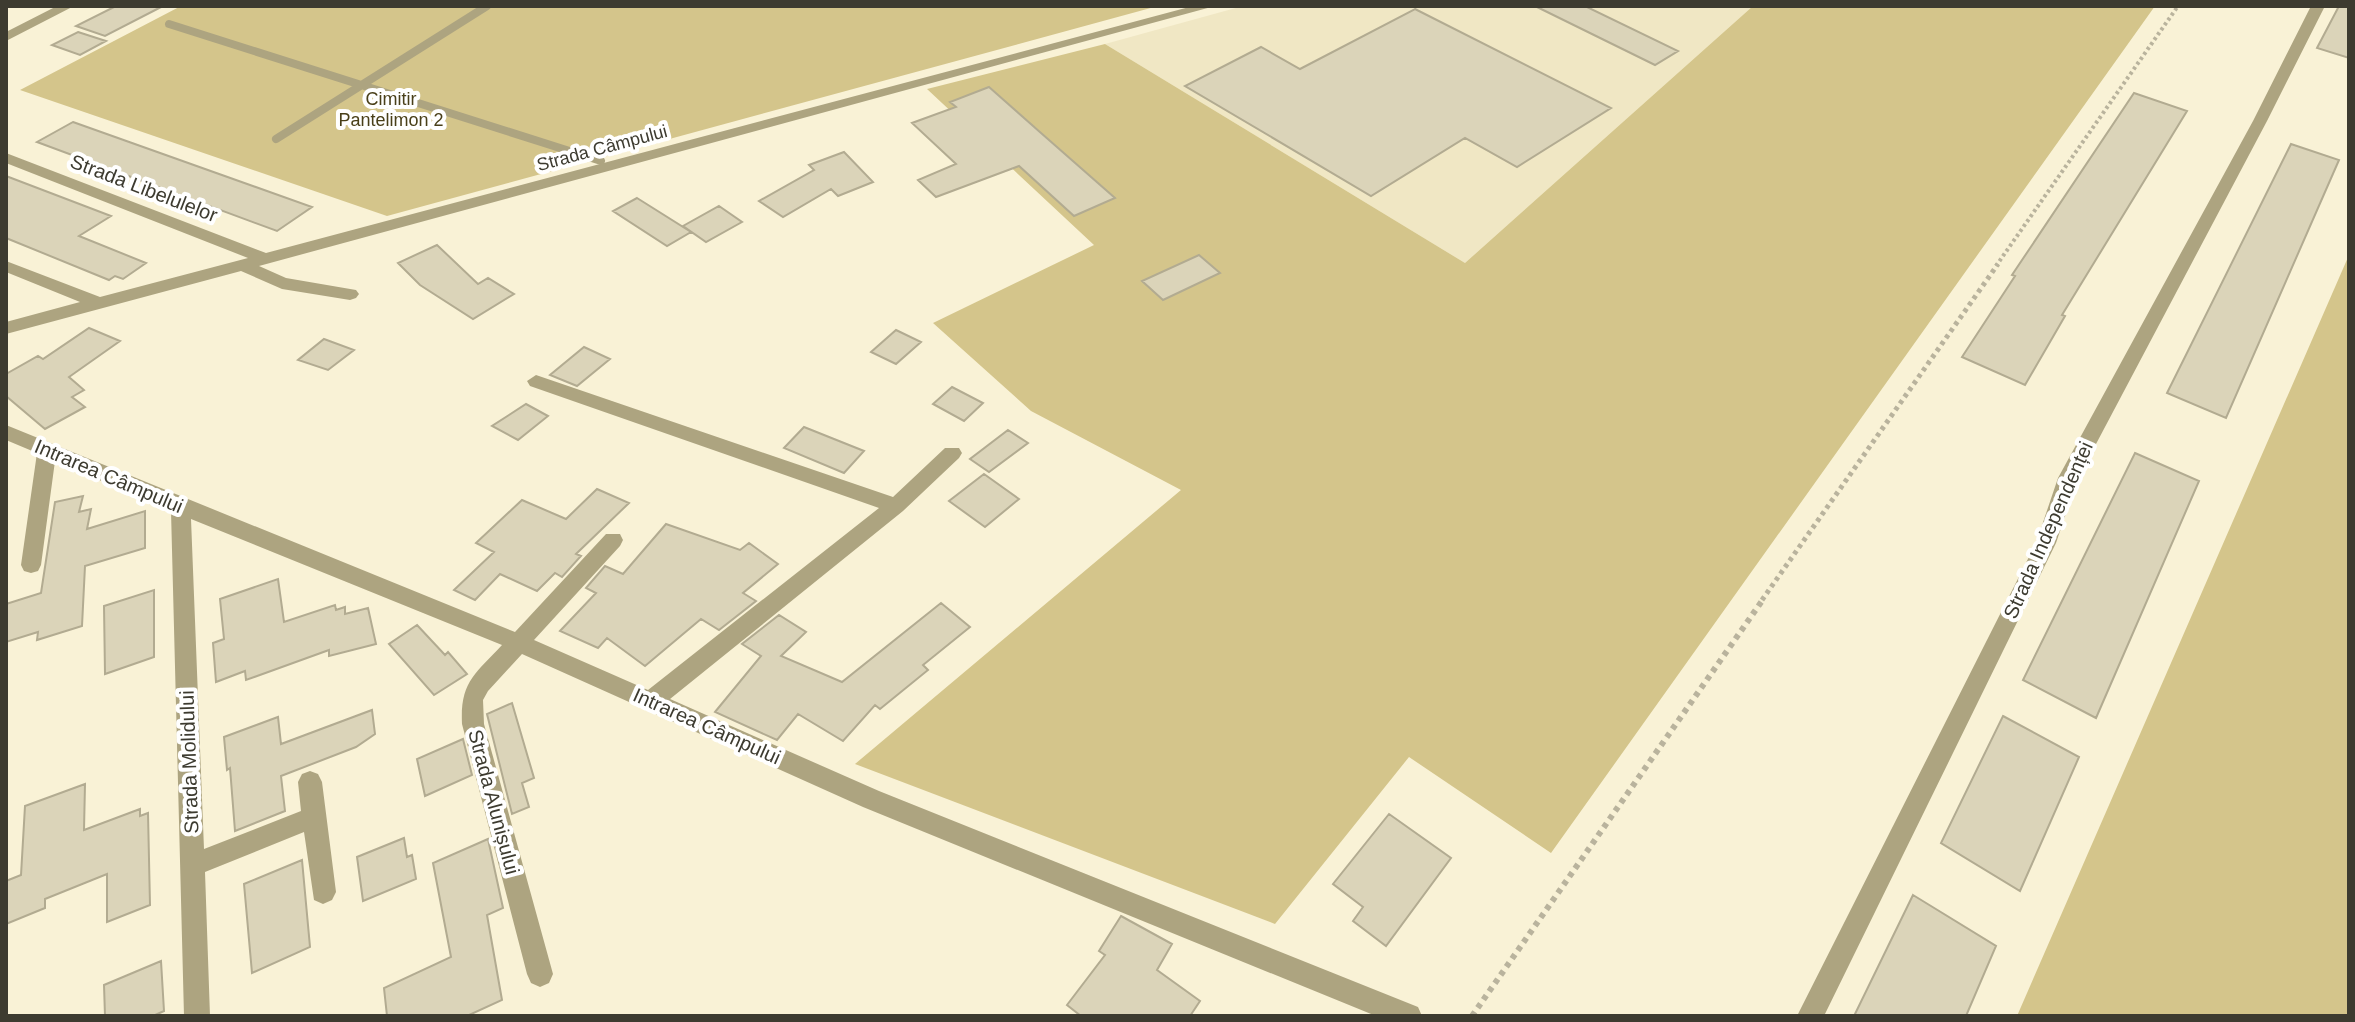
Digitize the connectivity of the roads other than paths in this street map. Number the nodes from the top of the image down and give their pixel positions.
1 (67, 6) edge
2 (487, 6) edge
3 (1208, 6) edge
4 (2318, 6) edge
5 (169, 24) dead end
6 (6, 37) edge
7 (363, 84) junction
8 (276, 139) dead end
9 (6, 158) edge
10 (601, 161) dead end
11 (267, 259) junction
12 (243, 265) junction
13 (6, 266) edge
14 (350, 294) dead end
15 (98, 303) junction
16 (6, 328) edge
17 (536, 381) dead end
18 (6, 432) edge
19 (47, 449) junction
20 (952, 453) dead end
21 (896, 506) junction
22 (181, 507) junction
23 (613, 540) dead end
24 (31, 565) dead end
25 (517, 642) junction
26 (651, 701) junction
27 (310, 782) dead end
28 (314, 817) junction
29 (192, 865) junction
30 (323, 892) dead end
31 (540, 974) dead end
32 (197, 1016) edge
33 (1409, 1016) edge
34 (1810, 1016) edge

1 - 6 street
2 - 7 lane
3 - 11 street, Strada Câmpului
4 - 34 street, Strada Independenței
5 - 7 lane
7 - 8 lane
7 - 10 lane
9 - 11 street, Strada Libelulelor
11 - 12 street, Strada Câmpului
12 - 14 street
12 - 15 street, Strada Câmpului
13 - 15 street
15 - 16 street, Strada Câmpului
17 - 21 street
18 - 19 street, Intrarea Câmpului
19 - 22 street, Intrarea Câmpului
19 - 24 street
20 - 21 street
21 - 26 street
22 - 25 street, Intrarea Câmpului
22 - 29 street, Strada Molidului
23 - 25 street, Strada Alunișului
25 - 26 street, Intrarea Câmpului
25 - 31 street, Strada Alunișului
26 - 33 street, Intrarea Câmpului
27 - 28 street
28 - 29 street
28 - 30 street
29 - 32 street, Strada Molidului

